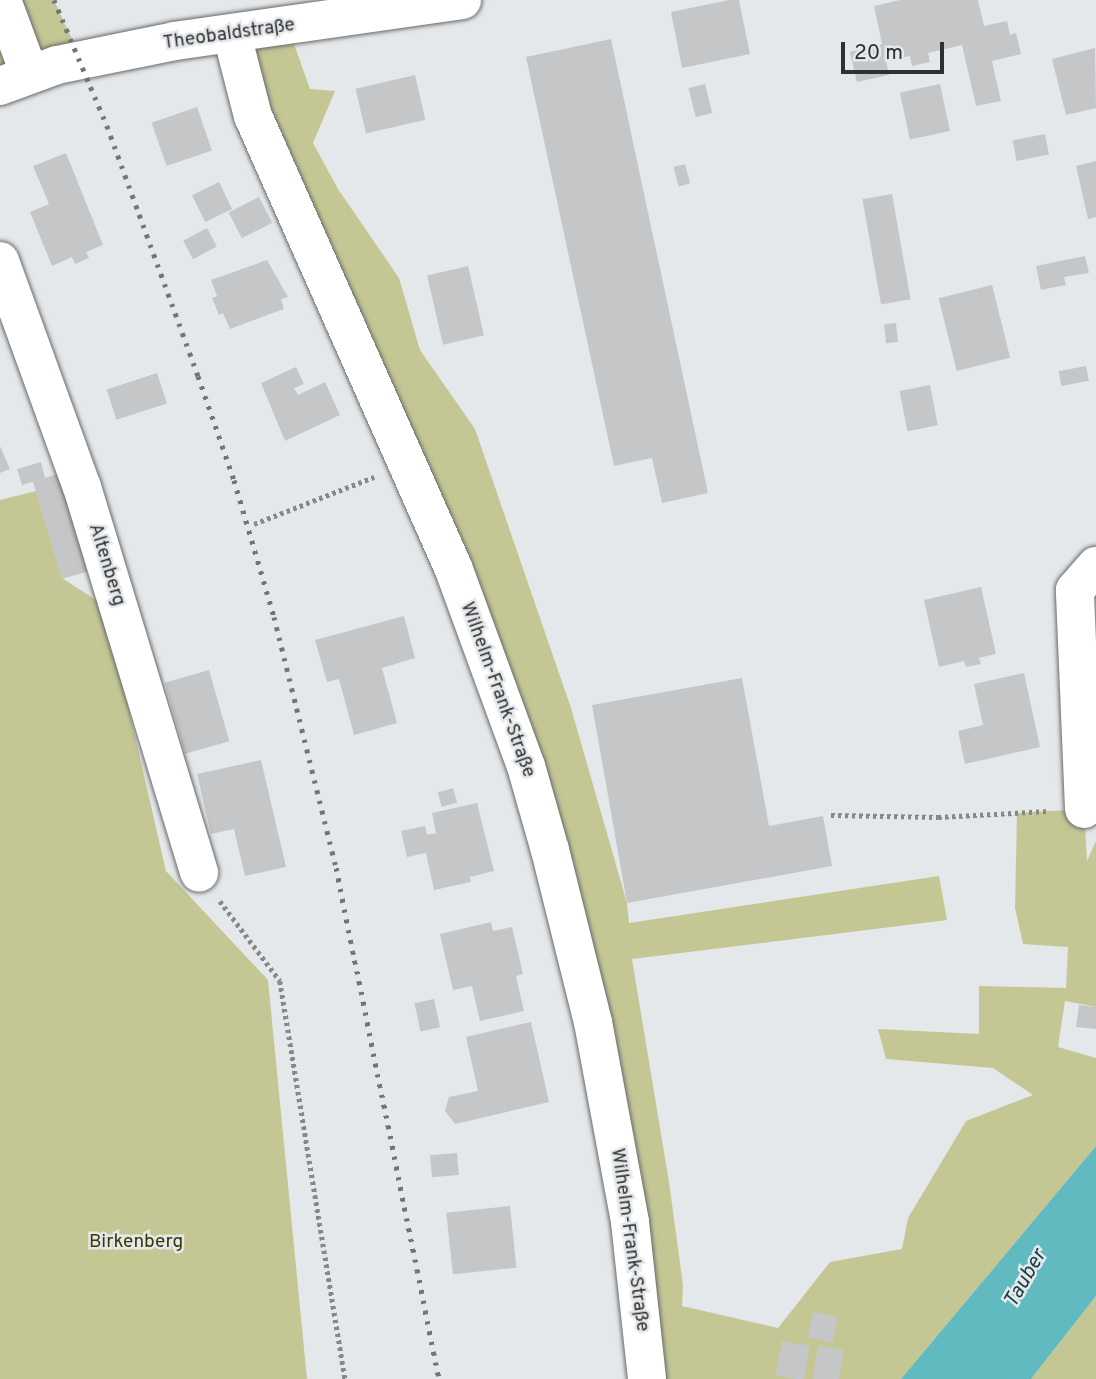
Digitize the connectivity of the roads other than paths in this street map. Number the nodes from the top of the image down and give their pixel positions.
1 (2, 0) edge
2 (462, 0) edge
3 (232, 35) junction
4 (15, 79) edge
5 (0, 261) edge
6 (1096, 566) edge
7 (1084, 809) road end
8 (198, 873) road end
9 (647, 1379) edge

1 - 4 street
2 - 3 street, Theobaldstraße
3 - 4 street, Theobaldstraße
3 - 9 street, Wilhelm-Frank-Straße
5 - 8 street, Altenberg
6 - 7 street

